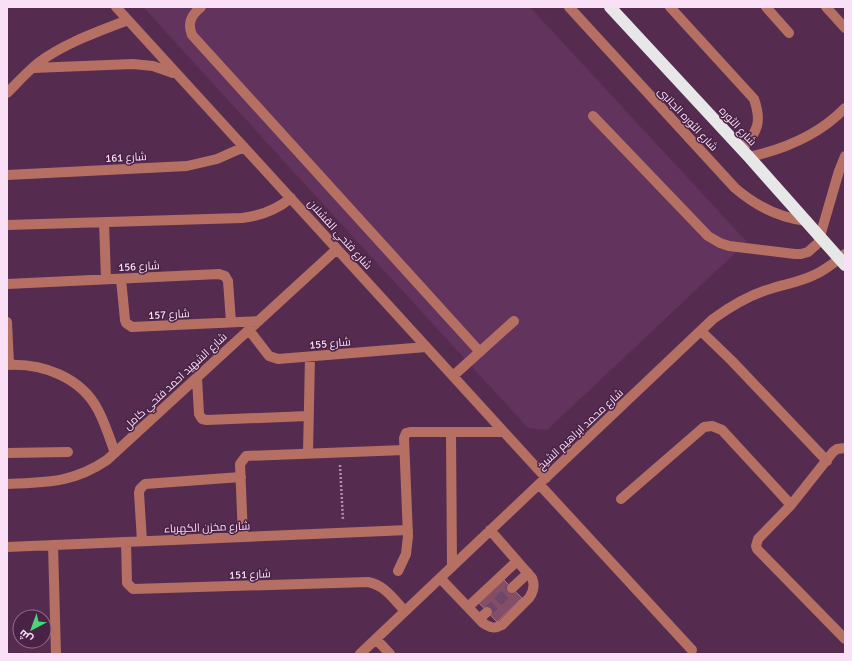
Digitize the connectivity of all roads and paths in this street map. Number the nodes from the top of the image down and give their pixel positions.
1 (116, 7) edge
2 (200, 7) edge
3 (569, 7) edge
4 (610, 7) edge
5 (670, 7) edge
6 (766, 7) edge
7 (826, 7) edge
8 (128, 20) junction
9 (845, 28) edge
10 (789, 33) dead end
11 (33, 68) junction
12 (177, 74) junction
13 (7, 93) edge
14 (845, 108) edge
15 (593, 116) dead end
16 (244, 147) junction
17 (745, 153) junction
18 (845, 156) edge
19 (7, 174) edge
20 (290, 198) junction
21 (806, 221) junction
22 (104, 222) junction
23 (7, 225) edge
24 (821, 237) junction
25 (337, 249) junction
26 (843, 259) edge
27 (122, 279) junction
28 (106, 280) junction
29 (7, 284) edge
30 (259, 321) junction
31 (514, 321) dead end
32 (7, 322) edge
33 (231, 322) junction
34 (249, 330) junction
35 (701, 331) junction
36 (426, 347) junction
37 (480, 352) junction
38 (310, 357) junction
39 (8, 365) edge
40 (453, 376) junction
41 (197, 378) junction
42 (308, 416) junction
43 (451, 432) junction
44 (504, 432) junction
45 (845, 448) edge
46 (404, 450) junction
47 (68, 452) dead end
48 (339, 452) junction
49 (7, 453) edge
50 (115, 453) junction
51 (308, 454) junction
52 (827, 461) junction
53 (241, 477) junction
54 (542, 481) junction
55 (7, 484) edge
56 (621, 499) dead end
57 (791, 505) junction
58 (408, 530) junction
59 (490, 530) junction
60 (344, 532) junction
61 (243, 537) junction
62 (142, 541) junction
63 (126, 542) junction
64 (53, 545) junction
65 (7, 547) edge
66 (517, 561) junction
67 (452, 566) junction
68 (398, 571) dead end
69 (528, 573) junction
70 (440, 578) junction
71 (512, 588) tunnel mouth
72 (468, 607) junction
73 (405, 611) junction
74 (487, 612) tunnel mouth
75 (479, 619) junction
76 (376, 639) junction
77 (845, 639) edge
78 (692, 650) dead end
79 (56, 654) edge
80 (360, 654) edge
81 (390, 654) edge

1 - 8 street, شارع فتحي القشلان
2 - 37 street
3 - 21 street, شارع الثوره الجانبى
4 - 17 highway, شارع الثوره
5 - 17 street
6 - 10 street
7 - 9 street
8 - 11 street
8 - 12 street, شارع فتحي القشلان
11 - 12 street
11 - 13 street
12 - 16 street, شارع فتحي القشلان
14 - 17 street
15 - 24 street
16 - 19 street, شارع 161
16 - 20 street, شارع فتحي القشلان
17 - 21 highway, شارع الثوره
18 - 24 street
20 - 22 street
20 - 25 street, شارع فتحي القشلان
21 - 24 highway, شارع الثوره
22 - 23 street
22 - 28 street
24 - 26 highway, شارع الثوره
25 - 30 street, شارع الشهيد احمد فتحي كامل
25 - 36 street, شارع فتحي القشلان
26 - 35 street, شارع محمد ابراهيم الشيخ
27 - 28 street, شارع 156
27 - 33 street, شارع 156
27 - 33 street, شارع 157
28 - 29 street, شارع 156
30 - 33 street, شارع 157
30 - 34 street, شارع الشهيد احمد فتحي كامل
31 - 37 street
32 - 39 street
34 - 38 street, شارع 155
34 - 41 street, شارع الشهيد احمد فتحي كامل
35 - 52 street
35 - 54 street, شارع محمد ابراهيم الشيخ
36 - 38 street, شارع 155
36 - 40 street, شارع فتحي القشلان
37 - 40 street
38 - 42 street
39 - 50 street
40 - 44 street, شارع فتحي القشلان
41 - 42 street
41 - 50 street, شارع الشهيد احمد فتحي كامل
42 - 51 street
43 - 44 street
43 - 46 street
43 - 67 street
44 - 54 street, شارع فتحي القشلان
45 - 52 street
46 - 48 street
46 - 58 street
47 - 49 street
48 - 51 street
48 - 60 path
50 - 55 street, شارع الشهيد احمد فتحي كامل
51 - 53 street
52 - 57 street
53 - 61 street
53 - 62 street
54 - 59 street, شارع محمد ابراهيم الشيخ
54 - 78 street, شارع فتحي القشلان
56 - 57 street
57 - 77 street
58 - 60 street, شارع مخزن الكهرباء
58 - 68 street
59 - 66 street
59 - 67 street, شارع محمد ابراهيم الشيخ
60 - 61 street, شارع مخزن الكهرباء
61 - 62 street, شارع مخزن الكهرباء
62 - 63 street, شارع مخزن الكهرباء
63 - 64 street, شارع مخزن الكهرباء
63 - 73 street, شارع 151
64 - 65 street, شارع مخزن الكهرباء
64 - 79 street
66 - 69 street
66 - 72 street
67 - 70 street, شارع محمد ابراهيم الشيخ
69 - 71 street
69 - 75 street
70 - 72 street
70 - 73 street, شارع محمد ابراهيم الشيخ
72 - 75 street
73 - 76 street, شارع محمد ابراهيم الشيخ
74 - 75 street
76 - 80 street, شارع محمد ابراهيم الشيخ
76 - 81 street

